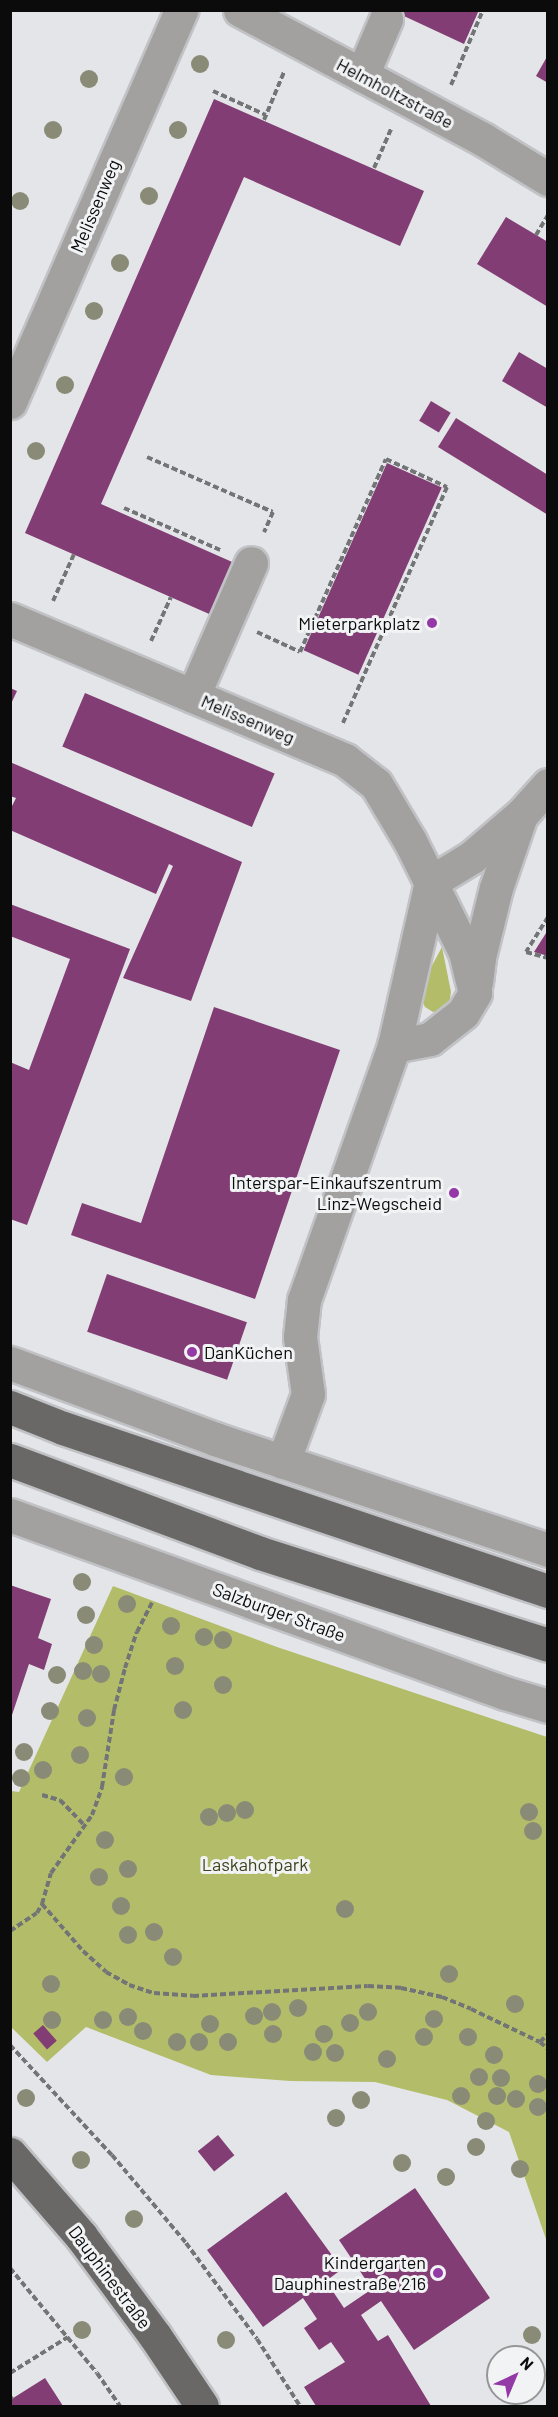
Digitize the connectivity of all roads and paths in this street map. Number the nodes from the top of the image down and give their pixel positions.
1 (240, 10) edge
2 (483, 10) edge
3 (175, 12) edge
4 (386, 19) dead end
5 (284, 72) dead end
6 (362, 75) junction
7 (449, 89) dead end
8 (213, 91) dead end
9 (395, 120) dead end
10 (374, 168) dead end
11 (548, 178) edge
12 (548, 215) edge
13 (536, 235) dead end
14 (10, 402) edge
15 (147, 457) dead end
16 (124, 508) dead end
17 (74, 554) dead end
18 (251, 563) junction
19 (171, 597) dead end
20 (52, 605) dead end
21 (10, 618) edge
22 (226, 619) junction
23 (148, 647) dead end
24 (193, 696) junction
25 (339, 731) dead end
26 (548, 785) edge
27 (522, 814) junction
28 (431, 882) junction
29 (548, 917) edge
30 (548, 958) edge
31 (475, 993) junction
32 (394, 1046) junction
33 (10, 1363) edge
34 (10, 1407) edge
35 (10, 1460) edge
36 (283, 1462) junction
37 (10, 1515) edge
38 (548, 1550) edge
39 (548, 1591) edge
40 (157, 1593) dead end
41 (548, 1645) edge
42 (548, 1706) edge
43 (42, 1795) dead end
44 (85, 1826) junction
45 (42, 1904) junction
46 (10, 1932) edge
47 (548, 2034) edge
48 (540, 2042) junction
49 (10, 2045) edge
50 (548, 2049) edge
51 (10, 2154) edge
52 (10, 2268) edge
53 (68, 2337) junction
54 (10, 2373) edge
55 (120, 2406) edge
56 (202, 2406) edge
57 (300, 2406) edge

1 - 6 street, Helmholtzstraße
2 - 7 path
3 - 14 street, Melissenweg
4 - 6 street
5 - 8 path
6 - 11 street, Helmholtzstraße
9 - 10 path
12 - 13 path
15 - 18 path
16 - 18 path
17 - 20 path
18 - 22 street
19 - 23 path
21 - 24 street, Melissenweg
22 - 24 street
22 - 25 path
24 - 28 street, Melissenweg
26 - 27 street
27 - 28 street
27 - 31 street
28 - 31 street, Melissenweg
28 - 32 street
29 - 30 path
31 - 32 street
32 - 36 street
33 - 36 street
34 - 39 main road
35 - 41 main road
36 - 38 street
37 - 42 street, Salzburger Straße
40 - 44 path
43 - 44 path
44 - 45 path
45 - 46 path
45 - 48 path
47 - 48 path
48 - 50 path
49 - 57 path
51 - 56 main road, Dauphinestraße
52 - 53 path
53 - 54 path
53 - 55 path

